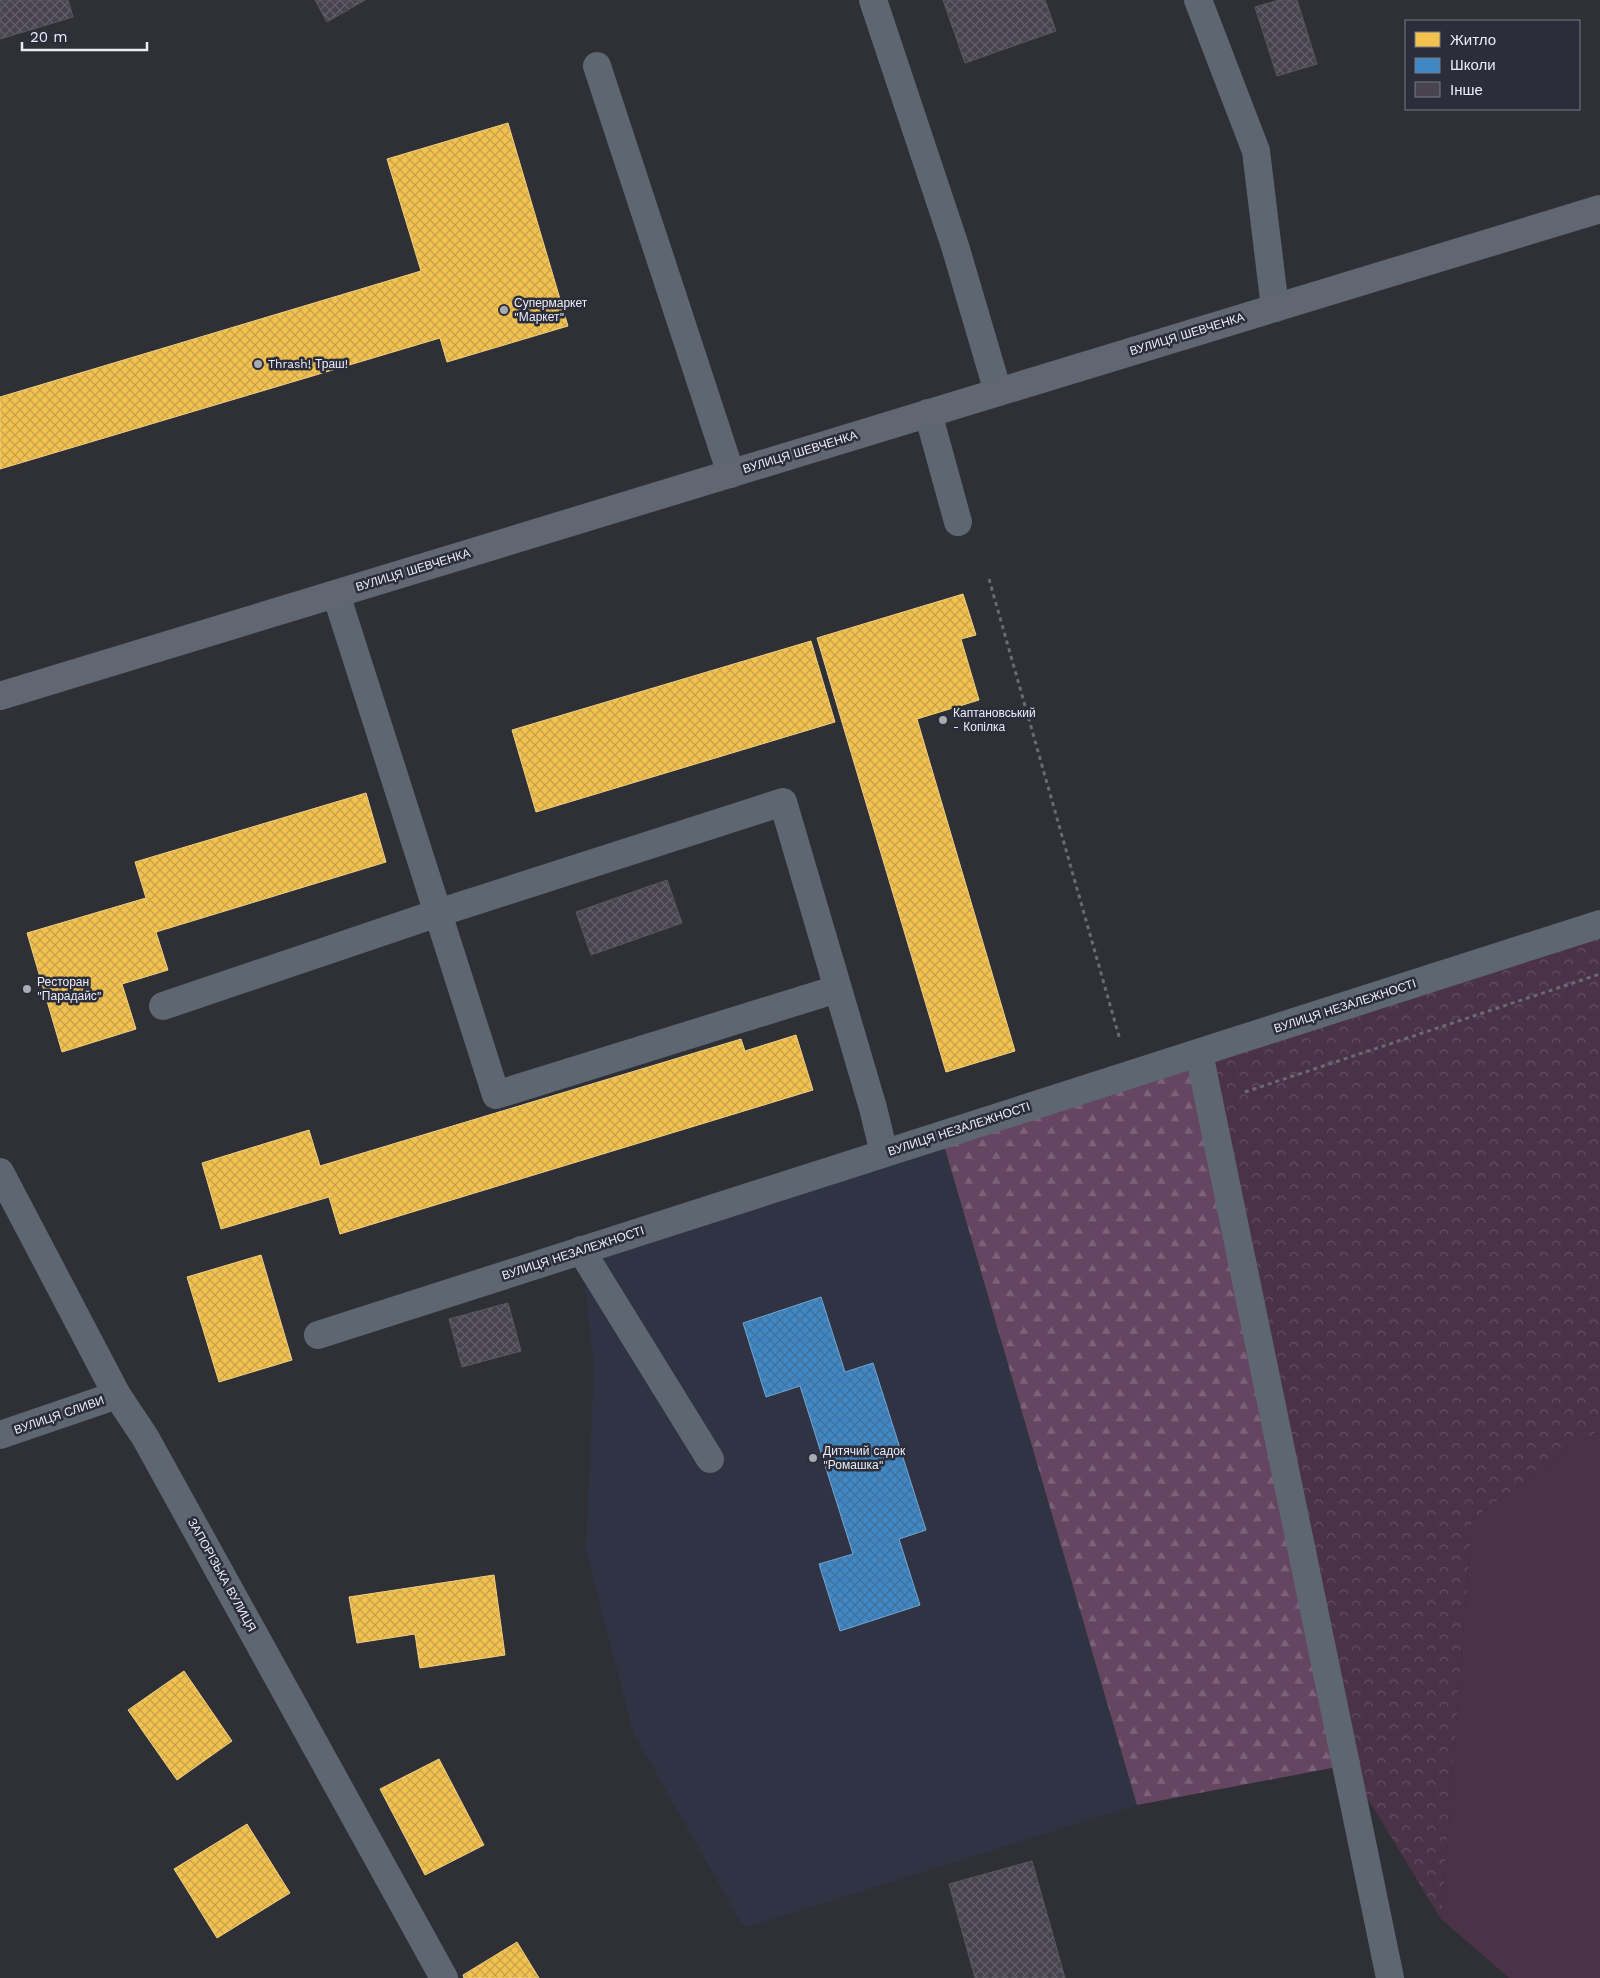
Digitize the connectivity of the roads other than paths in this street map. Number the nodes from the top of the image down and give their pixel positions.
1 (873, 0) edge
2 (1198, 0) edge
3 (598, 66) dead end
4 (1600, 209) edge
5 (1275, 308) junction
6 (998, 392) junction
7 (928, 413) junction
8 (731, 474) junction
9 (958, 522) dead end
10 (336, 594) junction
11 (0, 696) edge
12 (438, 913) junction
13 (1600, 924) edge
14 (837, 989) junction
15 (163, 1006) dead end
16 (1199, 1053) junction
17 (884, 1153) junction
18 (0, 1172) edge
19 (581, 1250) junction
20 (318, 1335) dead end
21 (117, 1395) junction
22 (0, 1435) edge
23 (710, 1459) dead end
24 (444, 1978) edge
25 (1390, 1978) edge

1 - 6 street
2 - 5 street
3 - 8 street
4 - 5 main road, ВУЛИЦЯ ШЕВЧЕНКА
5 - 6 main road, ВУЛИЦЯ ШЕВЧЕНКА
6 - 7 main road, ВУЛИЦЯ ШЕВЧЕНКА
7 - 8 main road, ВУЛИЦЯ ШЕВЧЕНКА
7 - 9 street
8 - 10 main road, ВУЛИЦЯ ШЕВЧЕНКА
10 - 11 main road, ВУЛИЦЯ ШЕВЧЕНКА
10 - 12 street
12 - 14 street
12 - 14 street
12 - 15 street
13 - 16 street, ВУЛИЦЯ НЕЗАЛЕЖНОСТІ
14 - 17 street
16 - 17 street, ВУЛИЦЯ НЕЗАЛЕЖНОСТІ
16 - 25 street
17 - 19 street, ВУЛИЦЯ НЕЗАЛЕЖНОСТІ
18 - 21 street, ЗАПОРІЗЬКА ВУЛИЦЯ
19 - 20 street, ВУЛИЦЯ НЕЗАЛЕЖНОСТІ
19 - 23 street
21 - 22 street, ВУЛИЦЯ СЛИВИ
21 - 24 street, ЗАПОРІЗЬКА ВУЛИЦЯ

